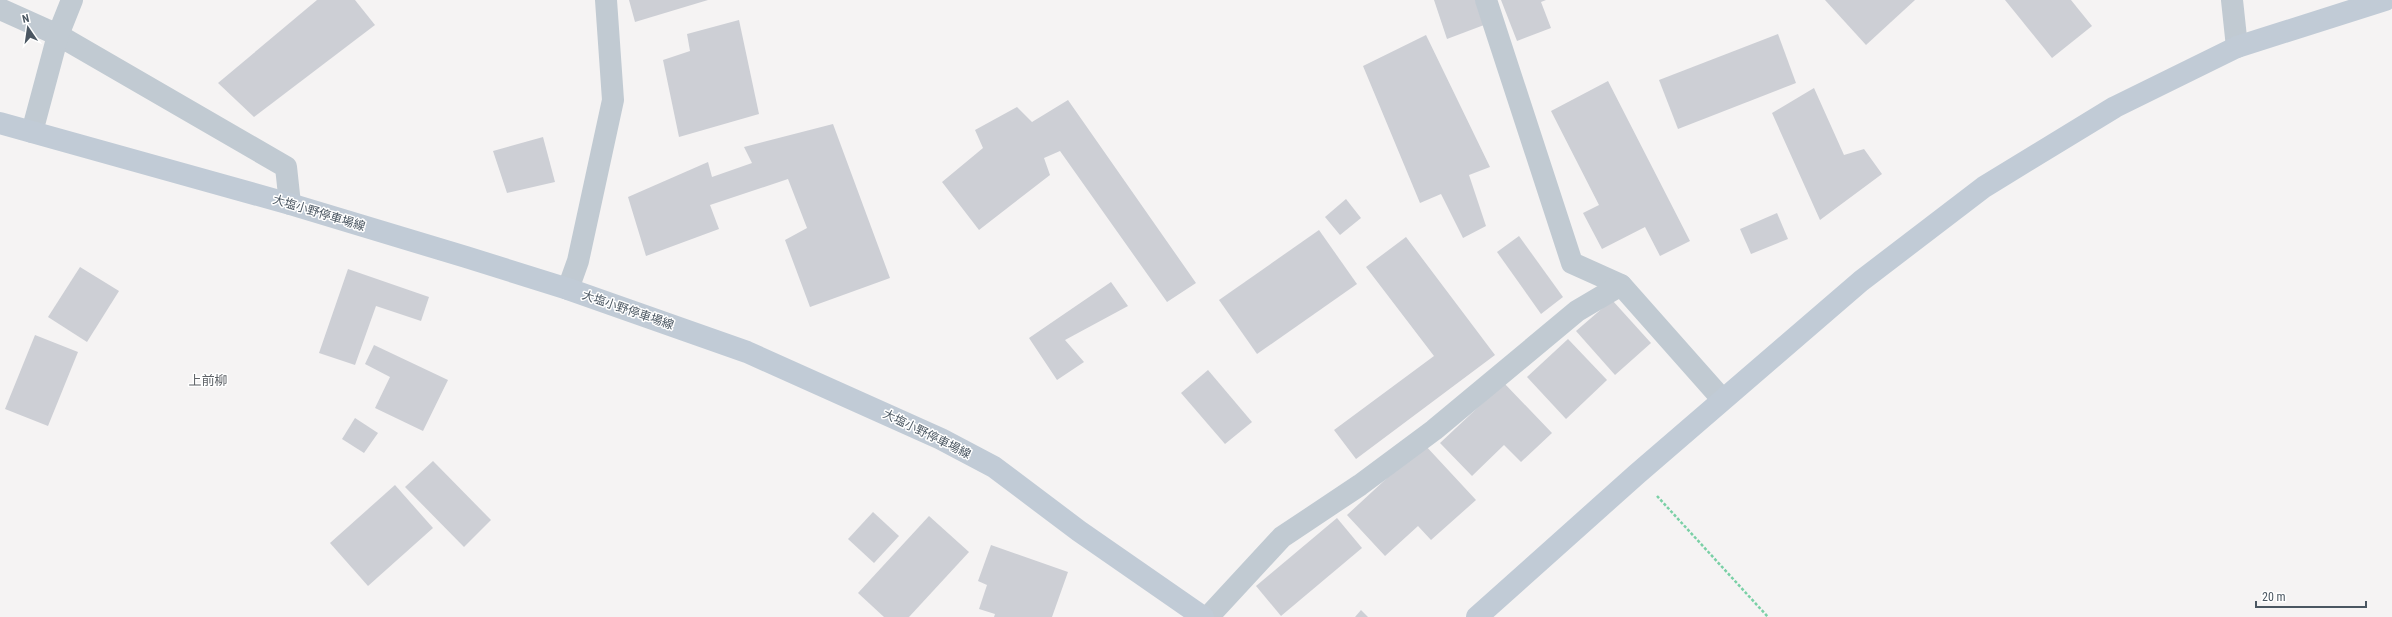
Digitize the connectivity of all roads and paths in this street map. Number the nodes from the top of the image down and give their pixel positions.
1 (72, 0) edge
2 (606, 0) edge
3 (1486, 0) edge
4 (2232, 0) edge
5 (2385, 0) edge
6 (0, 8) edge
7 (58, 35) junction
8 (2237, 47) junction
9 (0, 123) edge
10 (32, 132) junction
11 (290, 204) junction
12 (1620, 285) junction
13 (568, 289) junction
14 (1722, 399) junction
15 (1637, 474) junction
16 (1203, 617) edge
17 (1208, 617) edge
18 (1477, 617) edge
19 (1768, 617) edge

1 - 7 street
2 - 13 street
3 - 12 street
4 - 8 street
5 - 8 main road
6 - 7 street
7 - 10 street
7 - 11 street
8 - 14 main road
9 - 10 main road, 大塩小野停車場線
10 - 11 main road, 大塩小野停車場線
11 - 13 main road, 大塩小野停車場線
12 - 14 street
12 - 17 street
13 - 16 main road, 大塩小野停車場線
14 - 15 main road
15 - 18 main road
15 - 19 path

